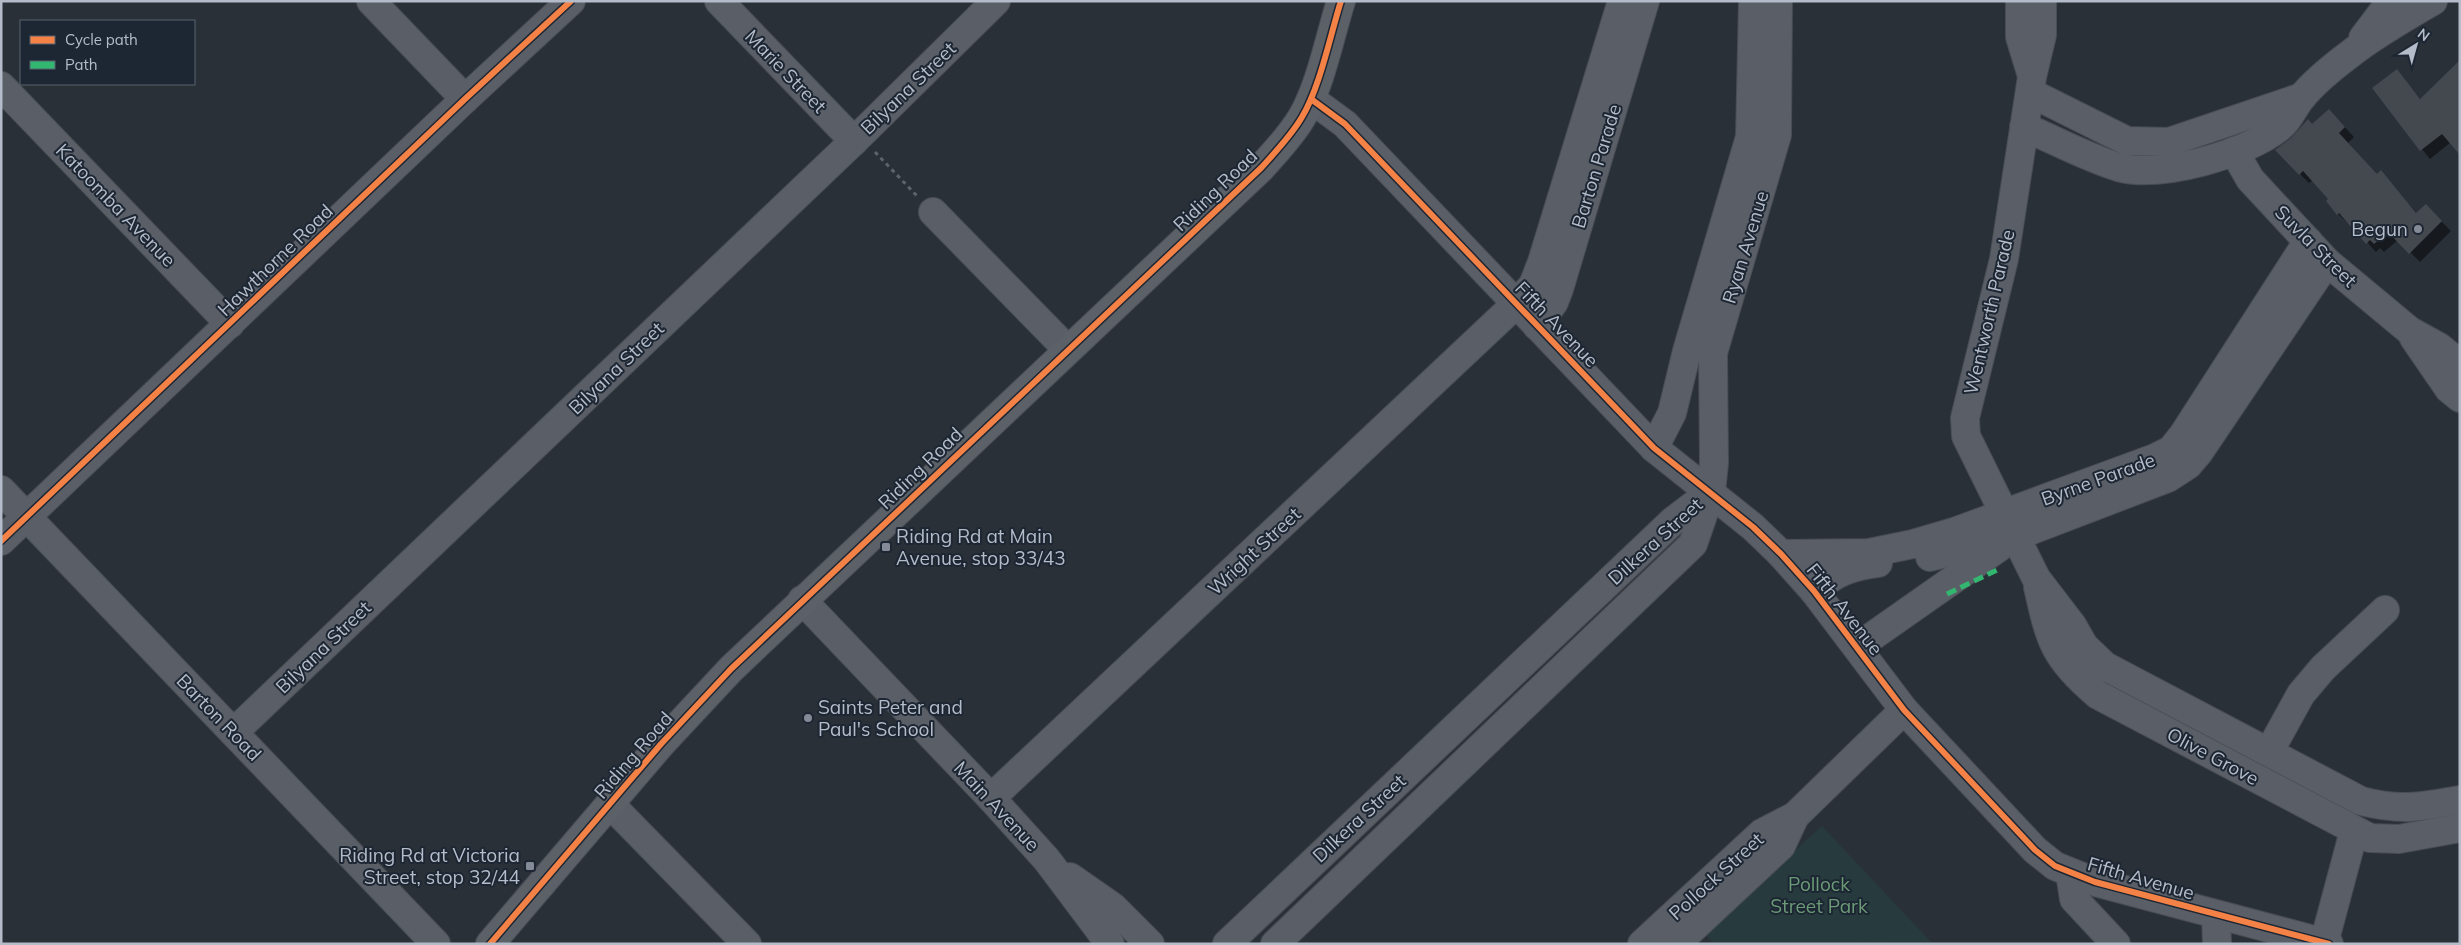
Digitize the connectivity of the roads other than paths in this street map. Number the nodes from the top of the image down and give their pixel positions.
1 (371, 1) edge
2 (571, 1) edge
3 (719, 1) edge
4 (996, 1) edge
5 (1341, 1) edge
6 (1622, 1) edge
7 (1645, 1) edge
8 (1753, 1) edge
9 (1778, 1) edge
10 (2020, 1) edge
11 (2042, 1) edge
12 (2390, 1) edge
13 (2434, 1) edge
14 (2351, 53) junction
15 (2031, 85) junction
16 (1, 86) edge
17 (2302, 97) junction
18 (465, 99) junction
19 (1311, 99) junction
20 (2024, 127) junction
21 (864, 147) junction
22 (2234, 151) junction
23 (933, 212) road end
24 (2308, 242) junction
25 (2327, 262) junction
26 (1516, 304) junction
27 (230, 324) junction
28 (1537, 326) junction
29 (2410, 331) junction
30 (1067, 349) junction
31 (2460, 364) edge
32 (2460, 398) edge
33 (1654, 448) junction
34 (1, 490) edge
35 (1710, 492) junction
36 (27, 517) junction
37 (2011, 524) junction
38 (1, 541) edge
39 (1782, 554) junction
40 (2036, 578) junction
41 (1814, 590) junction
42 (802, 600) junction
43 (2385, 610) dead end
44 (1857, 647) junction
45 (1904, 710) junction
46 (234, 732) junction
47 (2269, 752) junction
48 (991, 798) junction
49 (2460, 800) edge
50 (610, 804) junction
51 (1795, 816) junction
52 (2460, 828) edge
53 (2354, 831) junction
54 (1047, 860) junction
55 (2070, 873) junction
56 (2216, 915) junction
57 (2327, 943) edge
58 (436, 944) edge
59 (490, 944) edge
60 (747, 944) edge
61 (1110, 944) edge
62 (1150, 944) edge
63 (1227, 944) edge
64 (1275, 944) edge
65 (1642, 944) edge
66 (1676, 944) edge
67 (2116, 944) edge
68 (2217, 944) edge

1 - 18 street
2 - 18 street, Hawthorne Road
3 - 21 street, Marie Street
4 - 21 street, Bilyana Street
5 - 19 main road, Riding Road
6 - 26 street, Barton Parade
7 - 28 street, Barton Parade
8 - 33 street, Ryan Avenue
9 - 35 street, Ryan Avenue
10 - 15 street, Wentworth Parade
11 - 15 street, Wentworth Parade
12 - 14 street
13 - 14 street
14 - 17 street
15 - 17 street
15 - 20 street, Wentworth Parade
16 - 27 street, Katoomba Avenue
17 - 22 street
18 - 27 street, Hawthorne Road
19 - 26 street, Fifth Avenue
19 - 30 main road, Riding Road
20 - 22 street
20 - 37 street, Wentworth Parade
21 - 46 street, Bilyana Street
22 - 24 street, Suvla Street
23 - 30 street
24 - 25 street, Suvla Street
24 - 37 street, Byrne Parade
25 - 29 street, Suvla Street
25 - 37 street, Byrne Parade
26 - 28 street, Fifth Avenue
26 - 48 street, Wright Street
27 - 36 street, Hawthorne Road
28 - 33 street, Fifth Avenue
29 - 31 street, Suvla Street
29 - 32 street, Suvla Street
30 - 42 main road, Riding Road
33 - 35 street, Fifth Avenue
34 - 36 street, Barton Road
35 - 39 street, Fifth Avenue
35 - 63 street, Dilkera Street
35 - 64 street, Dilkera Street
36 - 38 street, Hawthorne Road
36 - 46 street, Barton Road
37 - 39 street, Byrne Parade
37 - 40 street, Olive Grove
37 - 41 street, Byrne Parade
37 - 44 street, Byrne Parade
39 - 41 street, Fifth Avenue
40 - 47 street, Olive Grove
40 - 53 street, Olive Grove
41 - 44 street, Fifth Avenue
42 - 48 street, Main Avenue
42 - 50 main road, Riding Road
43 - 47 street
44 - 45 street, Fifth Avenue
45 - 51 street, Pollock Street
45 - 55 street, Fifth Avenue
46 - 58 street, Barton Road
47 - 49 street, Olive Grove
48 - 54 street, Main Avenue
50 - 59 main road, Riding Road
50 - 60 street
51 - 65 street, Pollock Street
51 - 66 street, Pollock Street
52 - 53 street, Olive Grove
53 - 57 street
54 - 61 street, Main Avenue
54 - 62 street, Main Avenue
55 - 56 street, Fifth Avenue
55 - 67 street
56 - 57 street, Fifth Avenue
56 - 68 street

